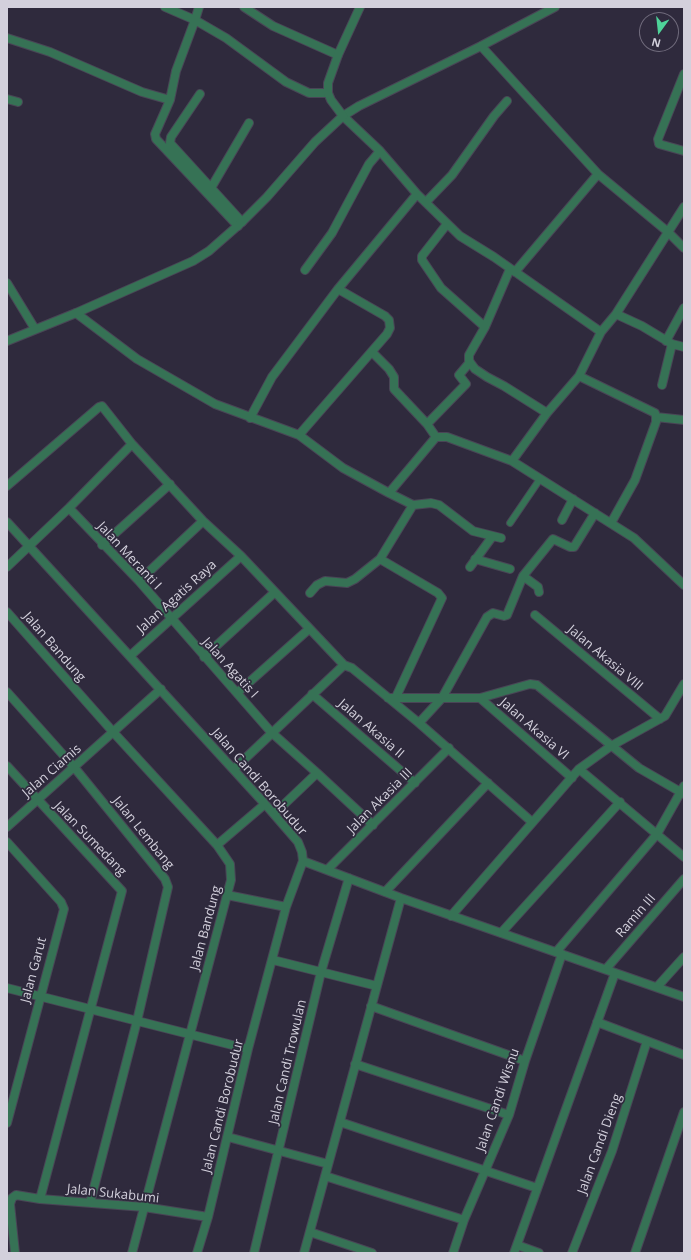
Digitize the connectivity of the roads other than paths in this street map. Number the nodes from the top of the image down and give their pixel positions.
1 (165, 7) edge
2 (199, 7) edge
3 (244, 7) edge
4 (360, 7) edge
5 (555, 7) edge
6 (195, 20) junction
7 (7, 38) edge
8 (481, 46) junction
9 (338, 55) junction
10 (684, 74) edge
11 (328, 93) junction
12 (200, 94) dead end
13 (7, 99) edge
14 (170, 100) junction
15 (507, 101) dead end
16 (18, 102) dead end
17 (343, 116) junction
18 (249, 123) dead end
19 (380, 151) junction
20 (684, 151) edge
21 (598, 174) junction
22 (211, 188) junction
23 (417, 194) junction
24 (426, 202) junction
25 (684, 207) edge
26 (681, 217) edge
27 (240, 224) junction
28 (447, 224) junction
29 (668, 232) junction
30 (684, 248) edge
31 (305, 270) dead end
32 (513, 271) junction
33 (7, 283) edge
34 (338, 289) junction
35 (684, 308) edge
36 (76, 313) junction
37 (616, 314) junction
38 (484, 327) junction
39 (36, 329) junction
40 (601, 332) junction
41 (7, 341) edge
42 (669, 343) junction
43 (684, 347) edge
44 (372, 352) junction
45 (470, 362) junction
46 (579, 376) junction
47 (662, 385) dead end
48 (547, 414) junction
49 (656, 416) junction
50 (250, 418) junction
51 (684, 420) edge
52 (427, 424) junction
53 (299, 435) junction
54 (436, 437) junction
55 (132, 444) junction
56 (512, 461) junction
57 (540, 479) junction
58 (170, 484) junction
59 (7, 486) edge
60 (389, 493) junction
61 (573, 499) junction
62 (413, 505) junction
63 (70, 508) junction
64 (595, 513) junction
65 (562, 520) dead end
66 (203, 521) junction
67 (7, 522) edge
68 (510, 523) dead end
69 (611, 523) junction
70 (492, 537) junction
71 (501, 538) dead end
72 (102, 545) junction
73 (29, 547) junction
74 (240, 556) junction
75 (380, 559) junction
76 (475, 559) junction
77 (7, 567) edge
78 (470, 567) dead end
79 (510, 569) dead end
80 (523, 576) junction
81 (139, 581) junction
82 (684, 585) edge
83 (274, 592) junction
84 (539, 592) dead end
85 (310, 593) dead end
86 (7, 612) edge
87 (535, 614) dead end
88 (172, 620) junction
89 (309, 629) junction
90 (130, 656) junction
91 (204, 657) junction
92 (344, 665) junction
93 (684, 684) edge
94 (161, 689) junction
95 (7, 692) edge
96 (237, 693) junction
97 (312, 694) junction
98 (396, 697) junction
99 (388, 698) junction
100 (442, 698) junction
101 (480, 698) junction
102 (660, 719) junction
103 (419, 723) junction
104 (271, 732) junction
105 (114, 733) junction
106 (611, 746) junction
107 (449, 748) junction
108 (7, 766) edge
109 (74, 767) junction
110 (234, 769) junction
111 (579, 769) junction
112 (317, 773) junction
113 (572, 778) junction
114 (415, 783) junction
115 (488, 783) junction
116 (683, 790) edge
117 (36, 800) junction
118 (620, 802) junction
119 (265, 804) junction
120 (274, 814) junction
121 (532, 822) junction
122 (373, 825) junction
123 (7, 828) edge
124 (657, 834) junction
125 (7, 842) edge
126 (217, 845) junction
127 (684, 857) edge
128 (304, 861) junction
129 (327, 870) junction
130 (349, 878) junction
131 (684, 879) edge
132 (385, 892) junction
133 (227, 895) junction
134 (401, 898) junction
135 (286, 907) junction
136 (451, 916) junction
137 (501, 933) junction
138 (560, 952) junction
139 (684, 957) edge
140 (273, 960) junction
141 (606, 970) junction
142 (321, 972) junction
143 (615, 972) junction
144 (377, 986) junction
145 (657, 987) junction
146 (7, 988) edge
147 (39, 996) junction
148 (684, 997) edge
149 (371, 1006) junction
150 (90, 1009) junction
151 (137, 1021) junction
152 (597, 1022) junction
153 (190, 1034) junction
154 (647, 1041) junction
155 (248, 1049) junction
156 (684, 1055) edge
157 (525, 1061) junction
158 (355, 1064) junction
159 (684, 1112) edge
160 (509, 1114) junction
161 (7, 1122) edge
162 (340, 1122) junction
163 (228, 1137) junction
164 (279, 1150) junction
165 (328, 1164) junction
166 (486, 1170) junction
167 (325, 1176) junction
168 (537, 1188) junction
169 (40, 1198) junction
170 (90, 1203) junction
171 (144, 1207) junction
172 (208, 1218) junction
173 (464, 1220) junction
174 (310, 1232) junction
175 (516, 1249) edge
176 (15, 1253) edge
177 (132, 1253) edge
178 (197, 1253) edge
179 (254, 1253) edge
180 (304, 1253) edge
181 (372, 1253) edge
182 (453, 1253) edge
183 (540, 1253) edge
184 (572, 1253) edge
185 (635, 1253) edge

1 - 6 street
2 - 6 street
3 - 9 street
4 - 9 street
5 - 8 street
6 - 11 street
6 - 14 street
7 - 14 street
8 - 17 street
8 - 21 street
9 - 11 street
10 - 20 street
11 - 17 street
12 - 22 street
13 - 16 street
14 - 27 street
15 - 24 street
17 - 19 street
17 - 27 street
18 - 22 street
19 - 23 street
19 - 31 street
21 - 29 street
21 - 32 street
22 - 27 street
23 - 24 street
23 - 34 street
24 - 28 street
25 - 26 street
26 - 29 street
27 - 36 street
28 - 32 street
28 - 38 street
29 - 30 street
29 - 37 street
32 - 38 street
32 - 40 street
33 - 39 street
34 - 44 street
34 - 50 street
35 - 42 street
36 - 39 street
36 - 50 street
37 - 40 street
37 - 42 street
38 - 45 street
39 - 41 street
40 - 46 street
42 - 43 street
42 - 47 street
44 - 52 street
44 - 53 street
45 - 48 street
45 - 52 street
46 - 48 street
46 - 49 street
48 - 56 street
49 - 51 street
49 - 69 street
50 - 53 street
52 - 54 street
53 - 60 street
54 - 56 street
54 - 60 street
55 - 58 street
55 - 59 street
55 - 63 street
56 - 57 street
57 - 61 street
57 - 68 lane
58 - 66 street
58 - 72 street
60 - 62 street
61 - 64 street
61 - 65 street
62 - 70 street
62 - 75 street
63 - 72 street, Jalan Meranti I
63 - 73 street
64 - 69 street
64 - 80 street
66 - 74 street
66 - 81 street
67 - 73 street, Jalan Candi Borobudur
69 - 82 street
70 - 71 street
70 - 76 street
72 - 81 street, Jalan Meranti I
73 - 77 street
73 - 90 street, Jalan Candi Borobudur
74 - 83 street
74 - 88 street, Jalan Agatis Raya
75 - 85 street
75 - 98 street
76 - 78 street
76 - 79 street
80 - 84 street
80 - 100 street
81 - 88 street, Jalan Meranti I
83 - 89 street
83 - 91 street
86 - 105 street, Jalan Bandung
87 - 102 street, Jalan Akasia VIII
88 - 90 street, Jalan Agatis Raya
88 - 91 street, Jalan Agatis I
89 - 92 street
89 - 96 street
90 - 94 street, Jalan Candi Borobudur
91 - 96 street, Jalan Agatis I
92 - 97 street
92 - 99 street
93 - 102 street
94 - 105 street, Jalan Ciamis
94 - 110 street, Jalan Candi Borobudur
95 - 109 street, Jalan Lembang
96 - 104 street, Jalan Agatis I
97 - 104 street
97 - 114 street, Jalan Akasia II
98 - 99 street
98 - 100 street
99 - 103 street
100 - 101 street
100 - 103 street
101 - 106 street
101 - 113 street, Jalan Akasia VI
102 - 106 street
103 - 107 street
104 - 110 street
104 - 112 street, Jalan Agatis I
105 - 109 street, Jalan Ciamis
105 - 126 street, Jalan Bandung
106 - 111 street
106 - 116 street
107 - 114 street, Jalan Akasia III
107 - 115 street
108 - 117 street, Jalan Sumedang
109 - 117 street, Jalan Ciamis
109 - 151 street, Jalan Lembang
110 - 119 street, Jalan Candi Borobudur
111 - 113 street
111 - 118 street
112 - 120 street
112 - 122 street, Jalan Agatis I
113 - 121 street
114 - 122 street, Jalan Akasia III
115 - 121 street
115 - 132 street
116 - 124 street
117 - 123 street, Jalan Ciamis
117 - 150 street, Jalan Sumedang
118 - 124 street
118 - 137 street
119 - 120 street, Jalan Candi Borobudur
119 - 126 street
120 - 128 street, Jalan Candi Borobudur
121 - 136 street
122 - 129 street, Jalan Akasia III
124 - 127 street
124 - 138 street
125 - 147 street, Jalan Garut
126 - 133 street, Jalan Bandung
128 - 129 street
128 - 135 street, Jalan Candi Borobudur
129 - 130 street
130 - 132 street
130 - 142 street, Jalan Candi Trowulan
131 - 141 street, Ramin III
132 - 134 street
133 - 135 street
133 - 153 street, Jalan Bandung
134 - 136 street
134 - 144 street
135 - 140 street, Jalan Candi Borobudur
136 - 137 street
137 - 138 street
138 - 141 street
138 - 157 street, Jalan Candi Wisnu
139 - 145 street
140 - 142 street
140 - 155 street, Jalan Candi Borobudur
141 - 143 street
142 - 144 street
142 - 164 street, Jalan Candi Trowulan
143 - 145 street
143 - 152 street
144 - 149 street
145 - 148 street
146 - 147 street
147 - 150 street
147 - 161 street, Jalan Garut
149 - 157 street
149 - 158 street
150 - 151 street
150 - 169 street
151 - 153 street
151 - 170 street
152 - 154 street
152 - 168 street
153 - 155 street
153 - 171 street, Jalan Bandung
154 - 156 street
154 - 184 street, Jalan Candi Dieng
155 - 163 street, Jalan Candi Borobudur
157 - 160 street, Jalan Candi Wisnu
158 - 160 street
158 - 162 street
159 - 185 street
160 - 166 street, Jalan Candi Wisnu
162 - 165 street
162 - 166 street
163 - 164 street
163 - 172 street, Jalan Candi Borobudur
164 - 165 street
164 - 179 street, Jalan Candi Trowulan
165 - 167 street
166 - 168 street
166 - 173 street, Jalan Candi Wisnu
167 - 173 street
167 - 174 street
168 - 175 street
169 - 170 street, Jalan Sukabumi
169 - 176 street, Jalan Sukabumi
170 - 171 street, Jalan Sukabumi
171 - 172 street, Jalan Sukabumi
171 - 177 street, Jalan Bandung
172 - 178 street, Jalan Candi Borobudur
173 - 182 street, Jalan Candi Wisnu
174 - 180 street
174 - 181 street
175 - 183 street

